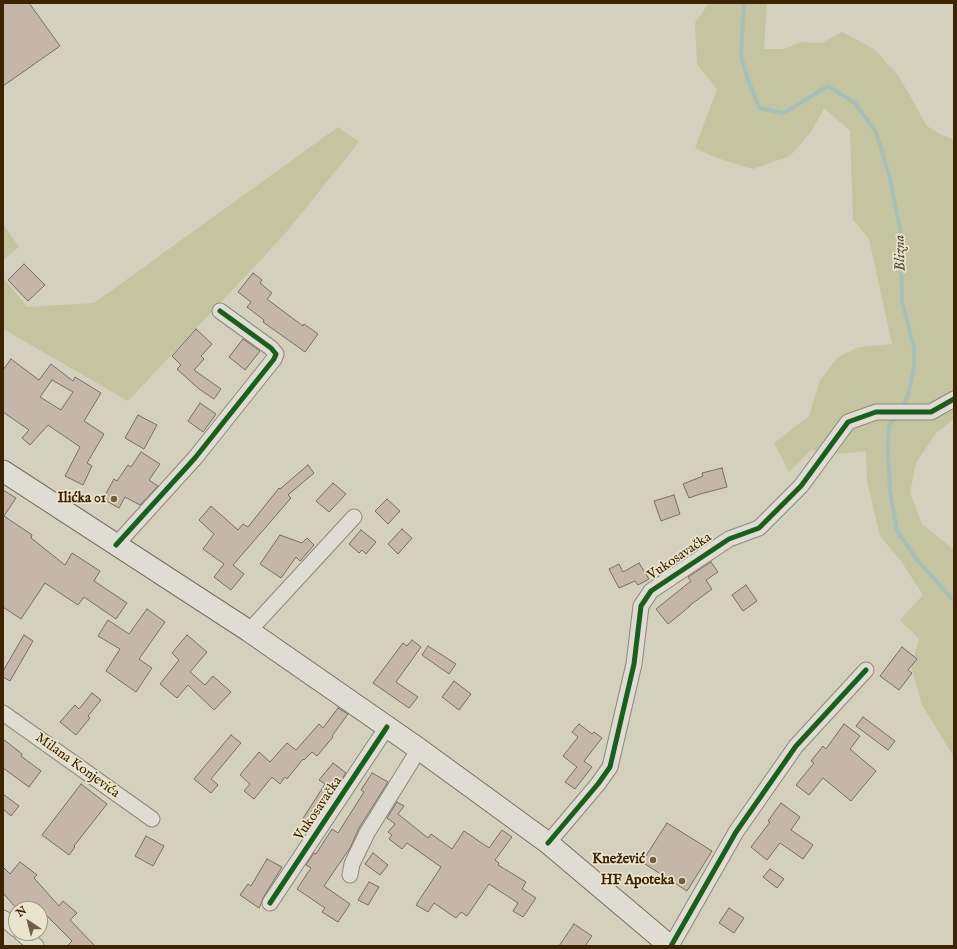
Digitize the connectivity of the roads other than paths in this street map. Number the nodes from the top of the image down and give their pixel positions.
1 (220, 311) dead end
2 (954, 399) edge
3 (3, 471) edge
4 (354, 517) dead end
5 (116, 545) junction
6 (249, 631) junction
7 (866, 670) dead end
8 (3, 713) edge
9 (387, 727) junction
10 (419, 749) junction
11 (152, 819) dead end
12 (548, 843) junction
13 (350, 876) dead end
14 (270, 903) dead end
15 (671, 946) edge

1 - 5 street
2 - 12 street, Vukosavačka
3 - 5 main road
4 - 6 street
5 - 6 main road
6 - 9 main road
7 - 15 street
8 - 11 street, Milana Konjevića
9 - 10 main road
9 - 14 street, Vukosavačka
10 - 12 main road
10 - 13 street
12 - 15 main road

